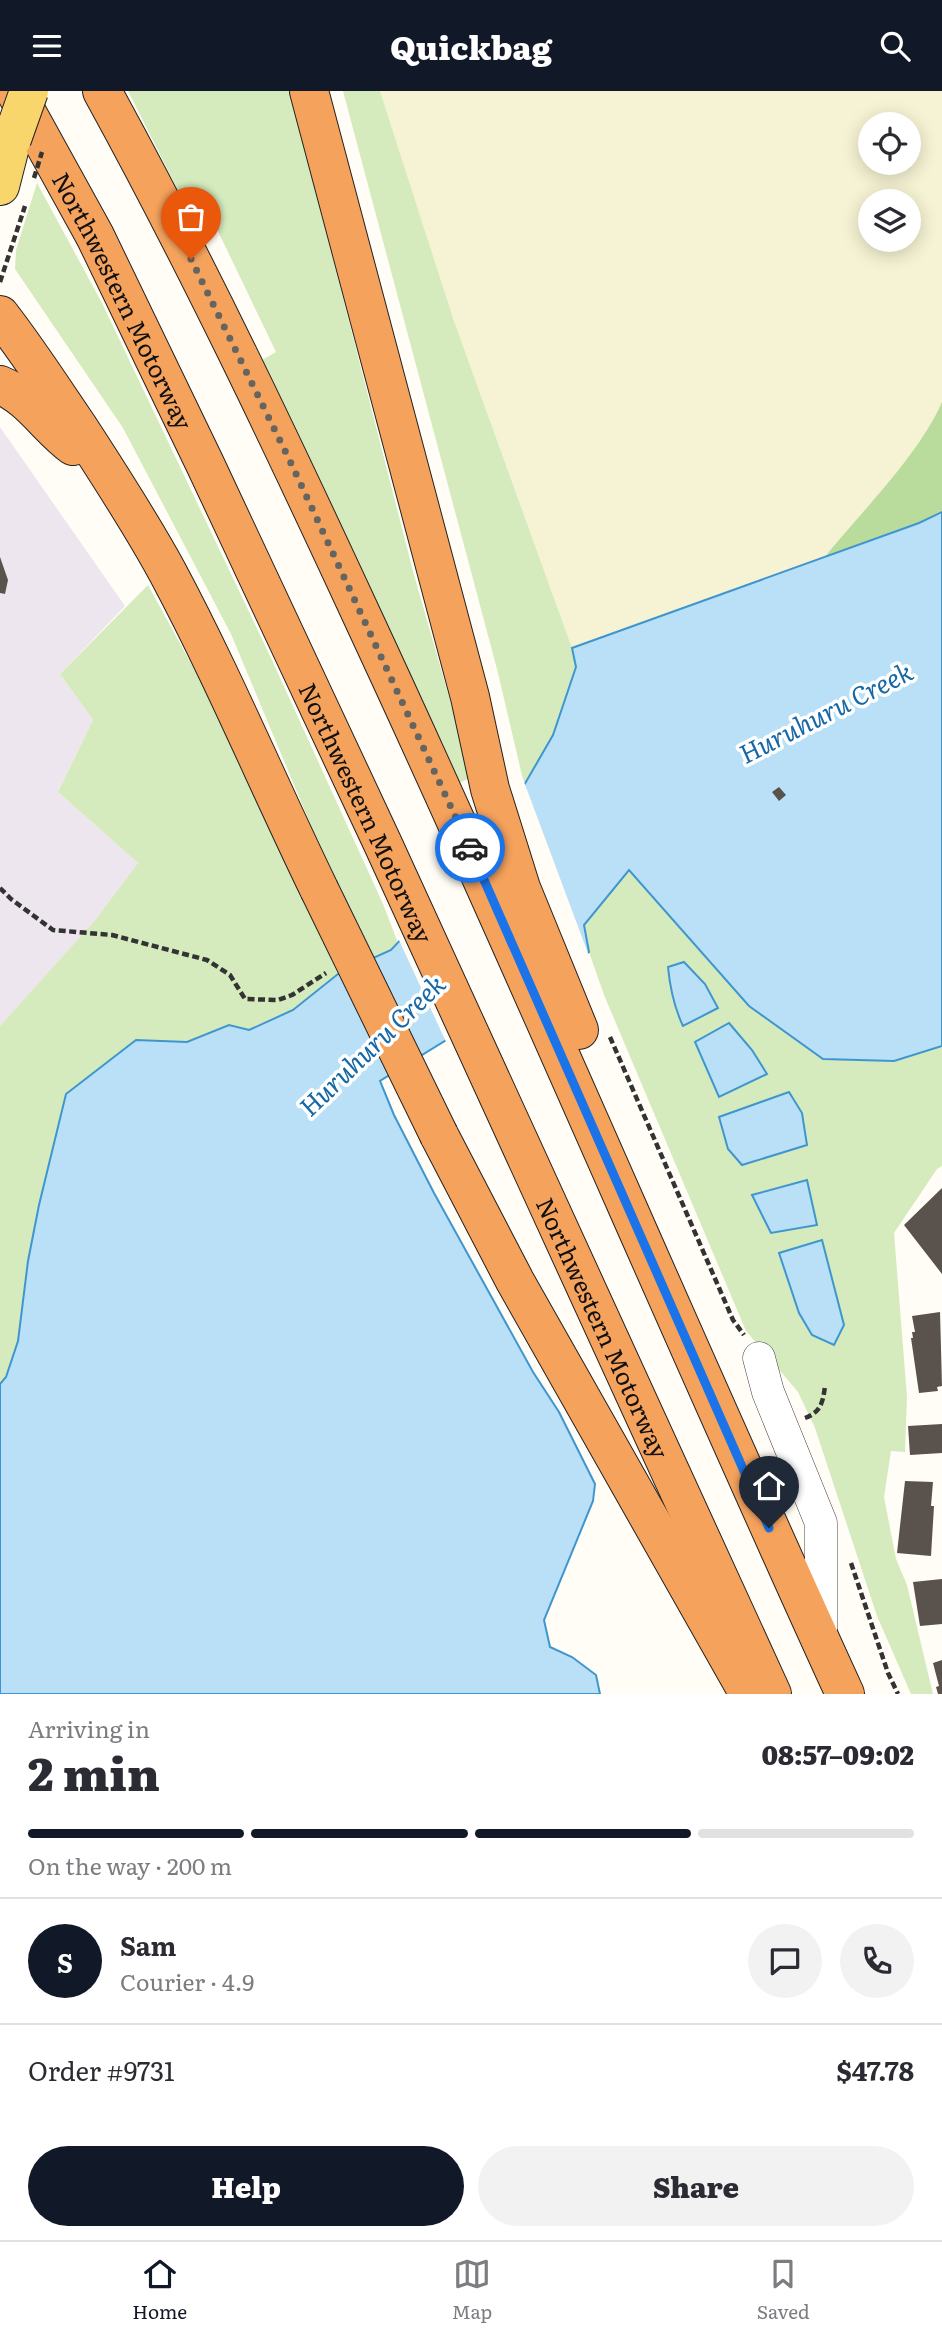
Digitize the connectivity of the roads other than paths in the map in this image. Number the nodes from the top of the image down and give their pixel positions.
1 (15, 91) edge
2 (29, 91) edge
3 (102, 91) edge
4 (309, 91) edge
5 (6, 148) edge
6 (22, 189) edge
7 (0, 315) edge
8 (0, 384) edge
9 (106, 470) junction
10 (558, 1015) junction
11 (760, 1358) dead end
12 (821, 1642) junction
13 (749, 1694) edge
14 (772, 1694) edge
15 (845, 1694) edge

1 - 14 highway, Northwestern Motorway
2 - 5 main road, bridge
3 - 10 highway
4 - 10 highway
5 - 6 main road
7 - 9 highway
8 - 9 highway
9 - 13 highway, bridge
10 - 12 highway
11 - 12 lane
12 - 15 highway

